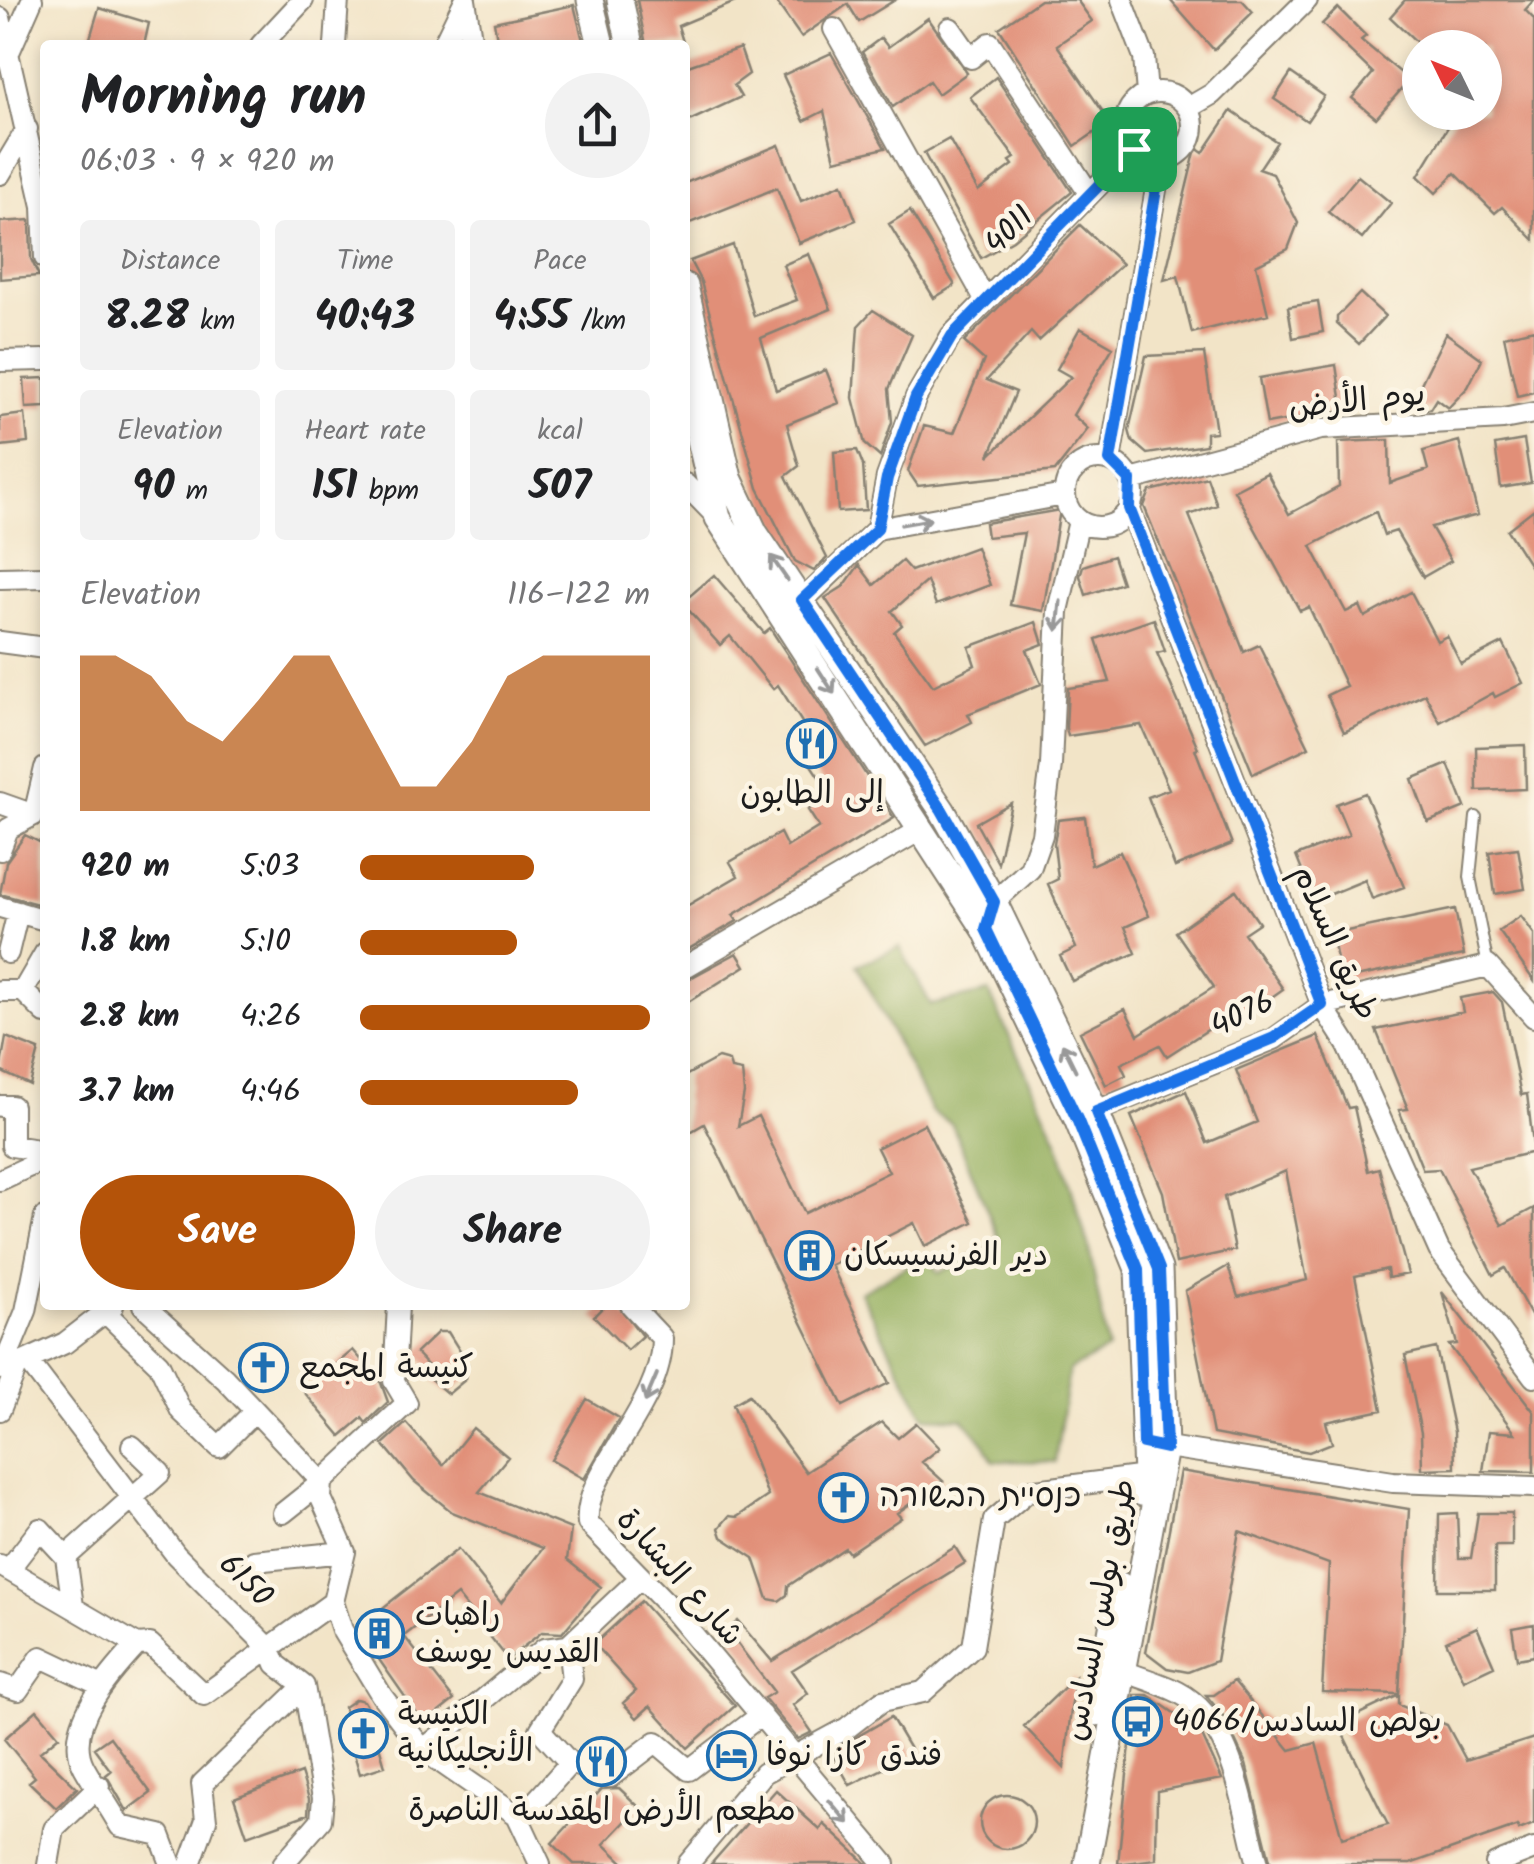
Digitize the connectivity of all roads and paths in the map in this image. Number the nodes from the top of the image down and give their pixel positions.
1 (32, 0) edge
2 (303, 0) edge
3 (338, 0) edge
4 (465, 0) edge
5 (590, 0) edge
6 (620, 0) edge
7 (1122, 0) edge
8 (1307, 0) edge
9 (0, 18) edge
10 (950, 28) dead end
11 (834, 29) dead end
12 (266, 40) edge
13 (335, 40) edge
14 (445, 40) edge
15 (471, 40) edge
16 (600, 40) edge
17 (629, 40) edge
18 (10, 50) junction
19 (1147, 94) junction
20 (1188, 108) junction
21 (27, 129) junction
22 (1134, 149) junction
23 (1161, 160) junction
24 (0, 174) edge
25 (40, 192) edge
26 (1090, 194) junction
27 (985, 299) junction
28 (690, 308) edge
29 (0, 360) edge
30 (40, 360) edge
31 (690, 396) edge
32 (1534, 412) edge
33 (1110, 460) junction
34 (1130, 480) junction
35 (690, 489) edge
36 (1064, 495) junction
37 (1129, 508) junction
38 (718, 518) junction
39 (1079, 520) junction
40 (877, 529) junction
41 (40, 577) edge
42 (0, 578) edge
43 (794, 609) junction
44 (0, 642) edge
45 (40, 647) edge
46 (40, 789) edge
47 (0, 803) edge
48 (34, 815) junction
49 (1476, 817) dead end
50 (922, 830) junction
51 (0, 850) edge
52 (994, 902) junction
53 (9, 910) edge
54 (40, 919) edge
55 (986, 929) junction
56 (8, 953) dead end
57 (40, 962) edge
58 (690, 964) edge
59 (1488, 966) junction
60 (23, 991) junction
61 (0, 992) edge
62 (1322, 1005) junction
63 (40, 1008) edge
64 (1534, 1017) edge
65 (0, 1106) edge
66 (1086, 1116) junction
67 (40, 1150) edge
68 (40, 1161) edge
69 (0, 1180) edge
70 (40, 1242) edge
71 (109, 1310) edge
72 (111, 1310) edge
73 (149, 1310) edge
74 (398, 1310) edge
75 (637, 1310) edge
76 (12, 1366) edge
77 (1534, 1377) edge
78 (0, 1410) edge
79 (254, 1411) junction
80 (1154, 1445) junction
81 (132, 1446) dead end
82 (1146, 1476) junction
83 (322, 1482) junction
84 (1534, 1487) edge
85 (132, 1502) junction
86 (283, 1514) dead end
87 (345, 1552) junction
88 (66, 1557) junction
89 (254, 1561) dead end
90 (4, 1567) edge
91 (640, 1578) junction
92 (333, 1602) junction
93 (73, 1606) junction
94 (137, 1645) junction
95 (568, 1646) junction
96 (270, 1648) junction
97 (1120, 1670) junction
98 (0, 1684) edge
99 (100, 1685) junction
100 (304, 1686) junction
101 (760, 1716) junction
102 (423, 1750) junction
103 (793, 1759) junction
104 (570, 1763) junction
105 (99, 1786) junction
106 (517, 1814) junction
107 (1534, 1849) edge
108 (48, 1864) edge
109 (171, 1864) edge
110 (190, 1864) edge
111 (283, 1864) edge
112 (540, 1864) edge
113 (688, 1864) edge
114 (885, 1864) edge
115 (1076, 1864) edge
116 (1087, 1864) edge
117 (1258, 1864) edge
118 (1496, 1864) edge

1 - 18 street
2 - 12 street
3 - 13 street
4 - 14 street
4 - 15 street
5 - 16 street
6 - 17 street
7 - 19 street
8 - 20 street
9 - 18 street
10 - 26 street
11 - 27 street
18 - 21 street
19 - 20 street
19 - 22 street
20 - 23 street
21 - 24 street
21 - 25 street
22 - 23 street
22 - 26 street, 4011
23 - 33 street
26 - 27 street, 4011
27 - 40 street, 4011
43 -> 28 street, طريق بولس السادس
29 - 30 street
31 - 38 street, طريق بولس السادس
32 - 34 street, يوم الأرض
33 - 34 street
33 - 36 street
34 - 37 street
35 - 38 street
36 - 39 street
40 -> 36 street
37 - 39 street
37 - 62 street, طريق السلام
38 - 43 street, طريق بولس السادس
39 -> 52 street
40 - 43 street
41 - 42 street
43 -> 50 street, طريق بولس السادس
43 - 52 street, طريق بولس السادس
44 - 45 street
46 - 48 street
47 - 48 street
48 - 51 street
49 - 59 lane
50 - 55 street, طريق بولس السادس
50 - 58 street
52 - 55 street
66 -> 52 street, طريق بولس السادس
53 - 54 street
53 - 56 street
55 - 66 street, طريق بولس السادس
57 - 60 street
59 - 62 street, 4076
59 - 64 street
60 - 61 street
60 - 63 street
62 - 66 street, 4076
62 - 77 street, طريق السلام
65 - 67 street
66 - 80 street, طريق بولس السادس
68 - 69 street
70 - 76 street
71 - 76 street
72 - 79 street
73 - 79 street
74 - 83 street
75 -> 91 street, شارع البشارة
76 - 78 street
76 - 85 street, 6150
79 - 83 street
80 - 82 street, طريق بولس السادس
80 - 84 street
80 - 97 street, طريق بولس السادس
81 - 85 street
82 - 103 street
82 - 115 street, طريق بولس السادس
83 - 86 street
83 - 87 street
85 - 88 street
85 - 96 street, 6150
87 - 89 street
87 - 92 street
88 - 90 street
88 - 93 street
90 - 93 street
91 - 95 street
91 - 101 street, شارع البشارة
92 - 96 street
92 - 102 street
93 - 94 street
94 - 96 street
94 - 99 street
95 - 102 street
95 - 104 street
96 - 100 street, 6150
97 - 116 street, طريق بولس السادس
97 - 117 street
98 - 99 street
99 - 105 street
100 - 110 street
100 - 111 street
101 - 103 street, شارع البشارة
101 - 104 street
102 - 106 street
103 - 113 street
103 -> 114 street, شارع البشارة
104 - 106 street
105 - 108 street
105 - 109 street
106 - 112 street
107 - 118 street

